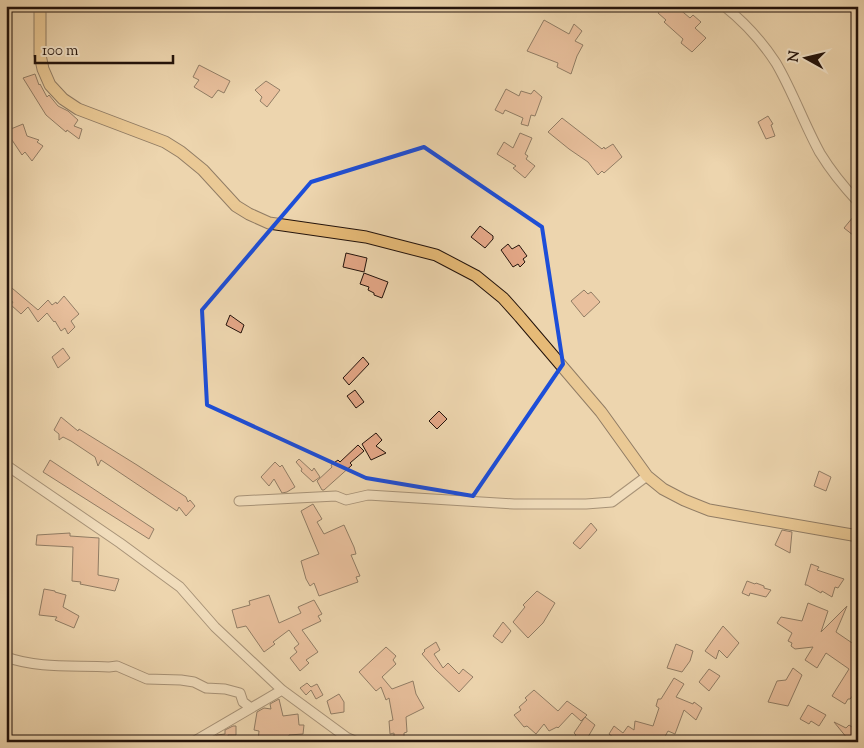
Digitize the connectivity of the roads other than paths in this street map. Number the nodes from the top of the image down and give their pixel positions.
1 (40, 6) edge
2 (724, 6) edge
3 (858, 202) edge
4 (6, 465) edge
5 (647, 476) junction
6 (239, 501) dead end
7 (858, 536) edge
8 (6, 657) edge
9 (282, 690) junction
10 (251, 708) junction
11 (193, 742) edge
12 (357, 742) edge

1 - 5 main road
2 - 3 street
4 - 9 street
5 - 6 street
5 - 7 main road
8 - 10 street
9 - 10 street
9 - 12 street
10 - 11 street

